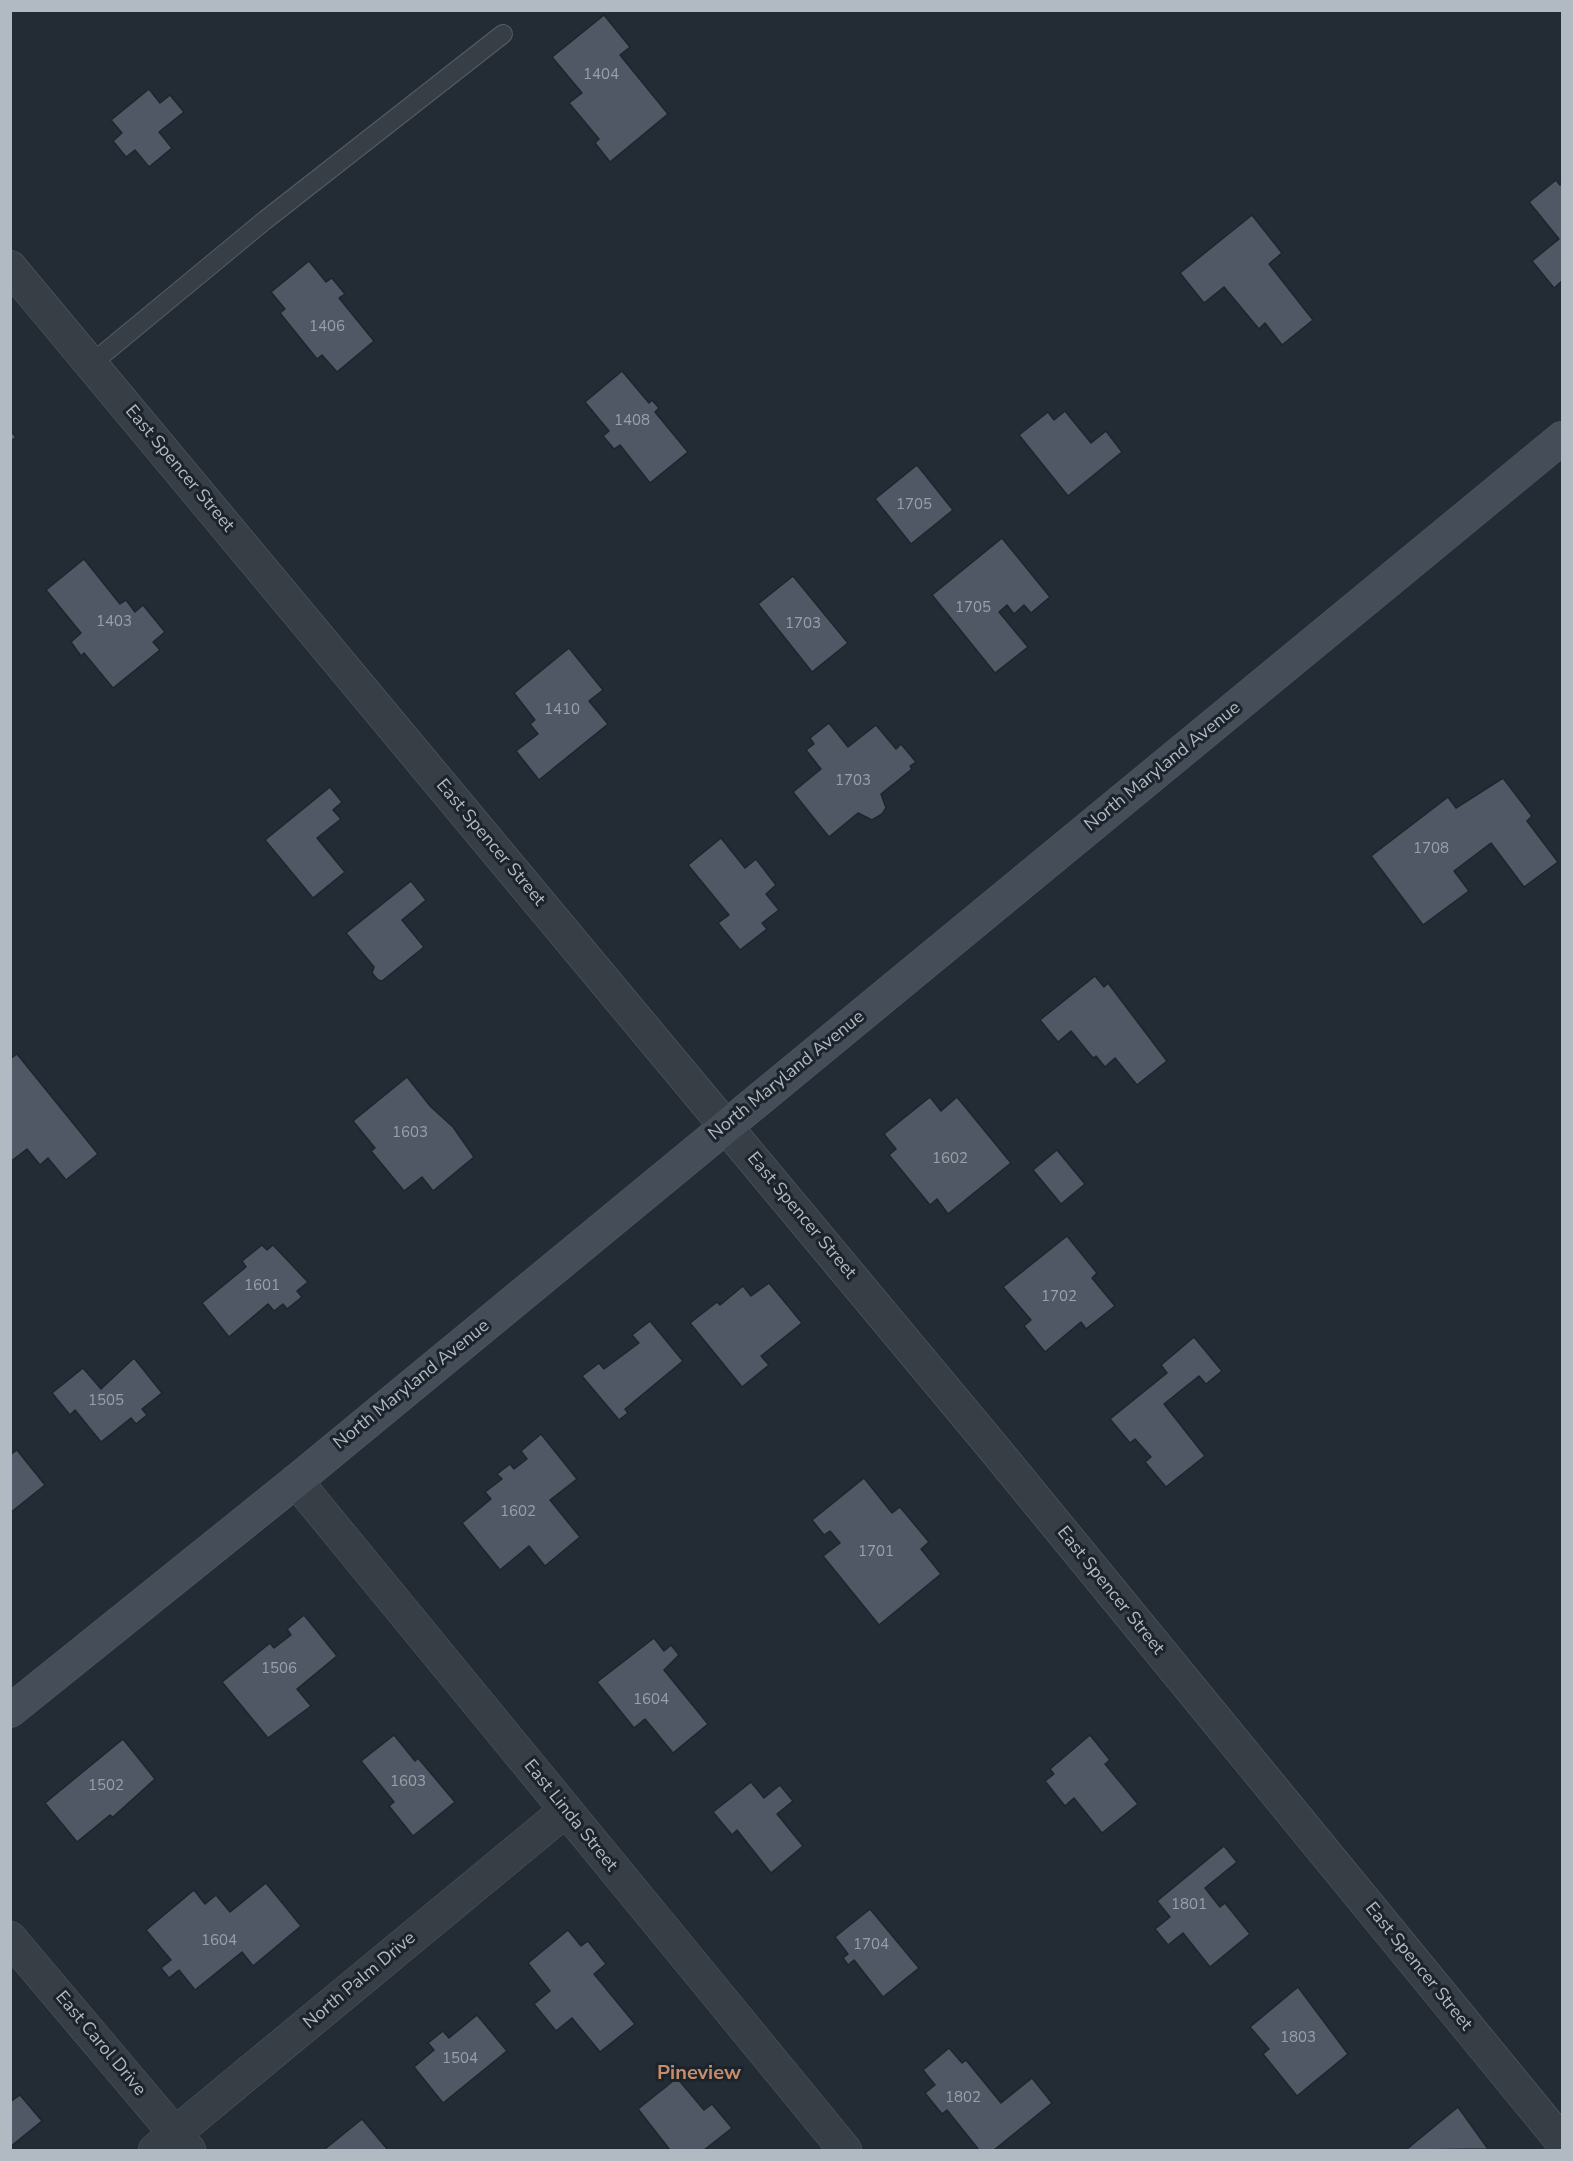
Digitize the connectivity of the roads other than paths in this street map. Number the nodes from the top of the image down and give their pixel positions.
1 (502, 34) dead end
2 (10, 267) edge
3 (91, 364) junction
4 (1563, 438) edge
5 (726, 1127) junction
6 (296, 1480) junction
7 (10, 1711) edge
8 (566, 1811) junction
9 (10, 1938) edge
10 (1563, 2142) edge
11 (173, 2145) edge
12 (841, 2149) edge

1 - 3 lane
2 - 3 street, East Spencer Street
3 - 5 street, East Spencer Street
4 - 5 street, North Maryland Avenue
5 - 6 street, North Maryland Avenue
5 - 10 street, East Spencer Street
6 - 7 street, North Maryland Avenue
6 - 8 street, East Linda Street
8 - 11 street, North Palm Drive
8 - 12 street, East Linda Street
9 - 11 street, East Carol Drive

